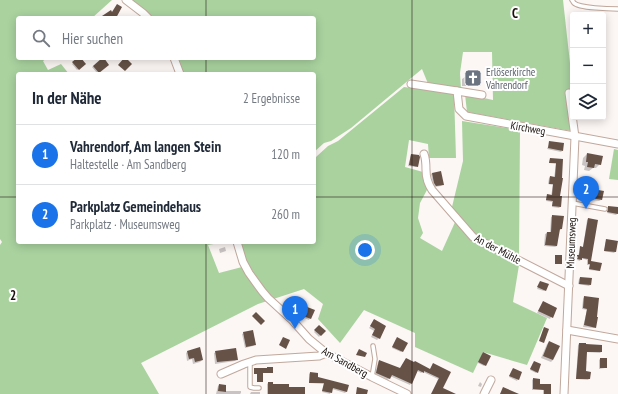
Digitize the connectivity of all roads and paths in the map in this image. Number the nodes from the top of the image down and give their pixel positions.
1 (126, 0) edge
2 (572, 0) edge
3 (618, 9) edge
4 (146, 16) edge
5 (175, 60) edge
6 (179, 72) edge
7 (411, 84) dead end
8 (457, 91) junction
9 (569, 93) dead end
10 (482, 95) dead end
11 (575, 136) junction
12 (618, 144) edge
13 (424, 154) dead end
14 (572, 203) junction
15 (605, 208) dead end
16 (238, 244) edge
17 (569, 286) junction
18 (567, 330) junction
19 (618, 339) edge
20 (373, 346) dead end
21 (326, 353) junction
22 (250, 361) junction
23 (221, 374) dead end
24 (372, 377) junction
25 (491, 380) dead end
26 (258, 388) dead end
27 (407, 394) edge
28 (484, 394) edge
29 (564, 394) edge

1 - 4 street
2 - 3 lane
5 - 6 street
7 - 8 street
8 - 10 street
8 - 11 street, Kirchweg
9 - 11 street, Museumsweg
11 - 12 street, Kirchweg
11 - 14 street, Museumsweg
13 - 17 street, An der Mühle
14 - 15 lane
14 - 17 street, Museumsweg
16 - 21 street, Am Sandberg
17 - 18 street, Museumsweg
18 - 19 street
18 - 29 street, Museumsweg
20 - 24 lane
21 - 22 street
21 - 24 street, Am Sandberg
22 - 23 street
22 - 26 lane
24 - 27 street, Am Sandberg
25 - 28 street

